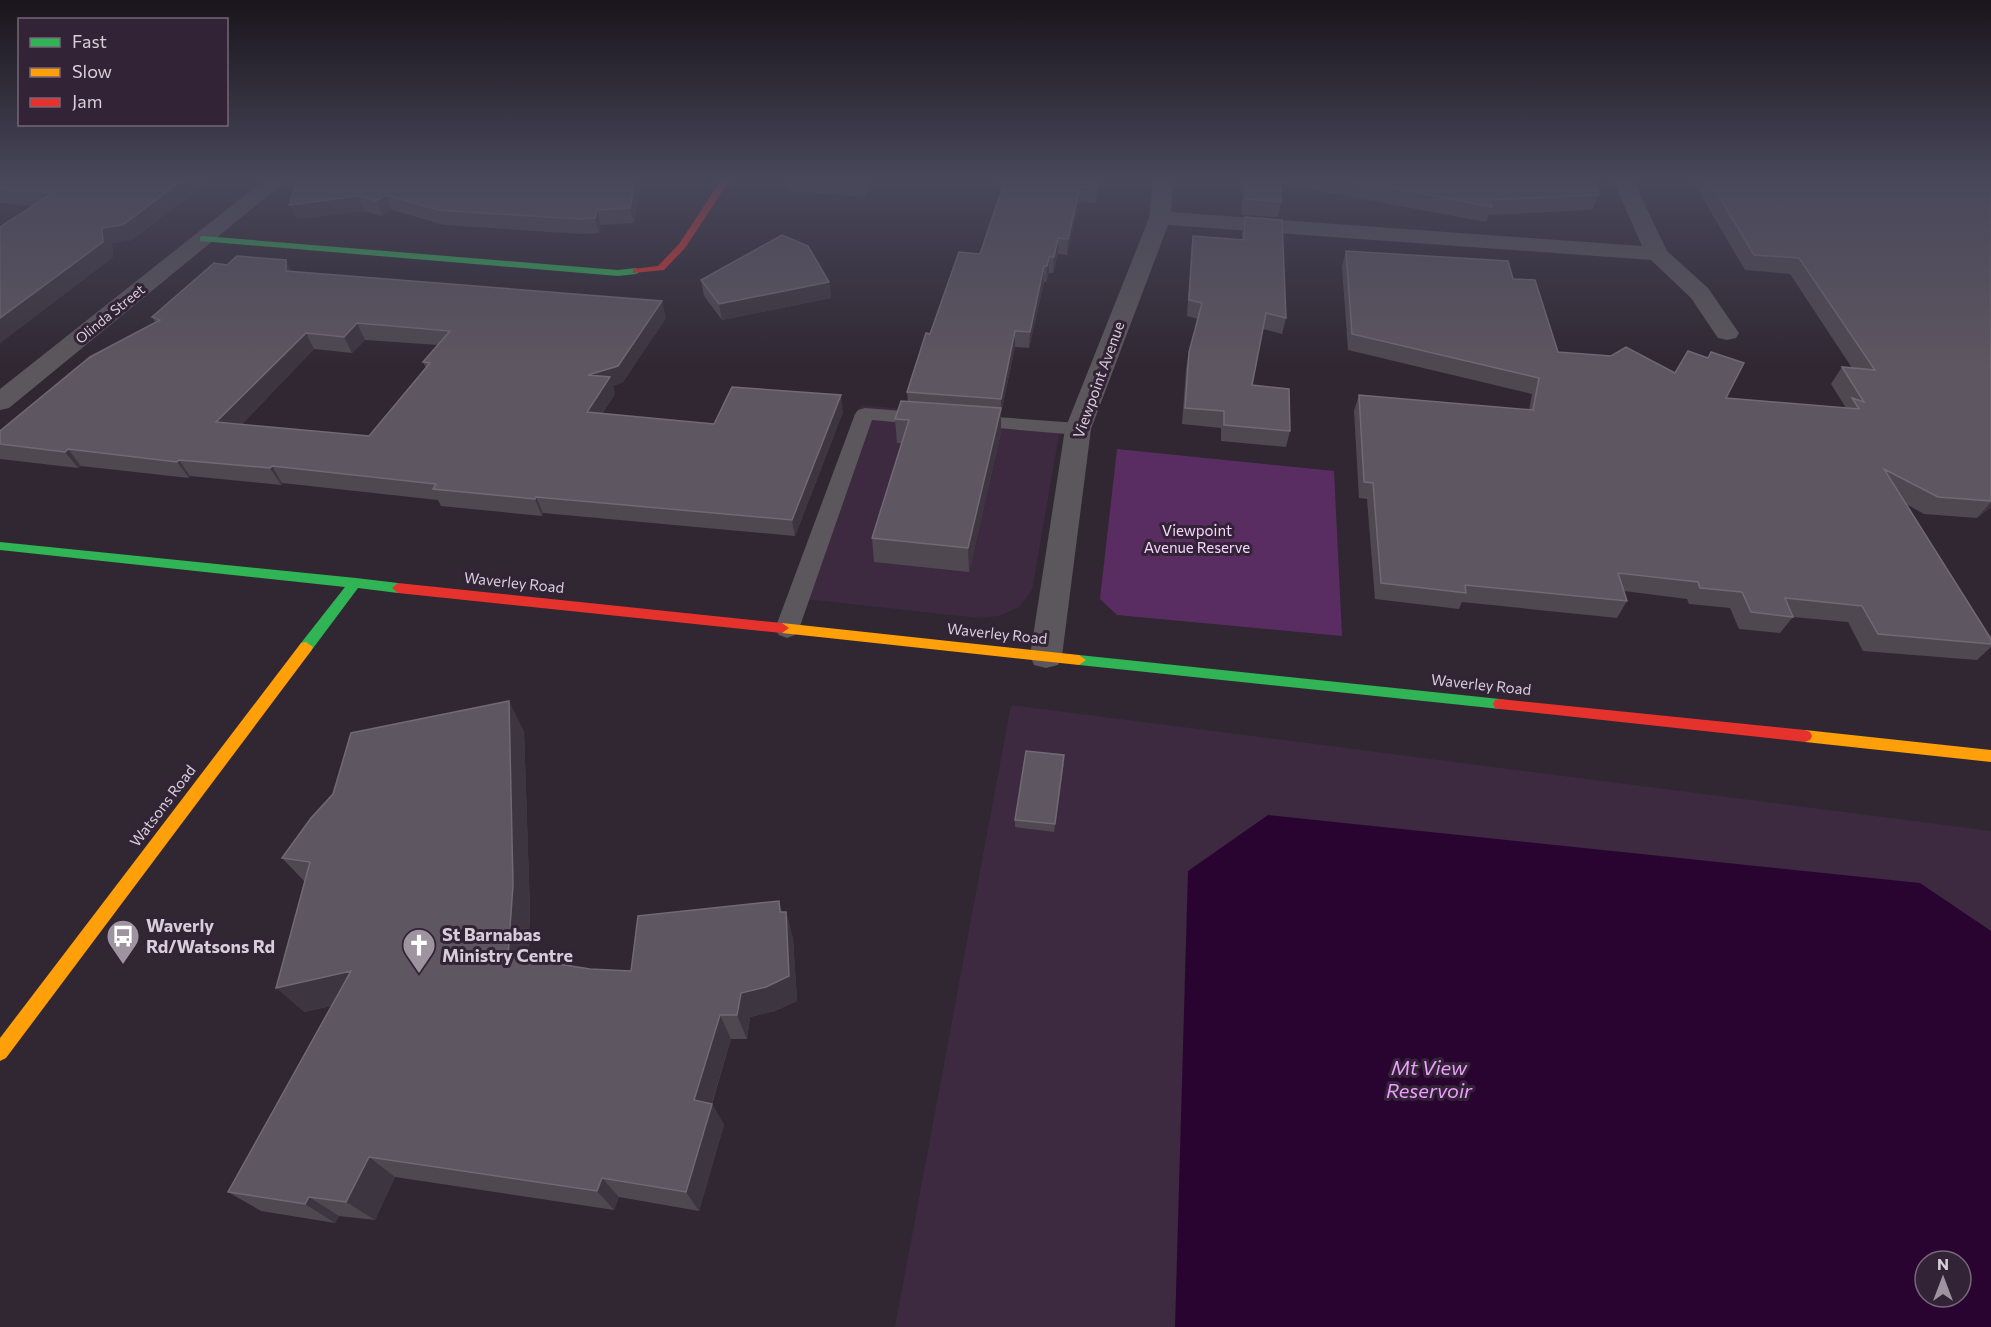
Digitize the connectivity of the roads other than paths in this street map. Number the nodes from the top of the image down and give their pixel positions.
1 (199, 242) edge
2 (239, 242) edge
3 (685, 242) edge
4 (1151, 242) edge
5 (1491, 242) edge
6 (1652, 242) edge
7 (1658, 254) junction
8 (1727, 333) dead end
9 (0, 402) edge
10 (1078, 429) junction
11 (0, 546) edge
12 (356, 582) junction
13 (787, 629) junction
14 (1046, 656) junction
15 (1991, 756) edge
16 (0, 1052) edge

1 - 9 street, Olinda Street
2 - 3 main road
4 - 10 street, Viewpoint Avenue
5 - 7 street
6 - 7 street
7 - 8 street
10 - 13 lane
10 - 14 street, Viewpoint Avenue
11 - 12 main road, Waverley Road
12 - 13 main road, Waverley Road
12 - 16 main road, Watsons Road
13 - 14 main road, Waverley Road
14 - 15 main road, Waverley Road

